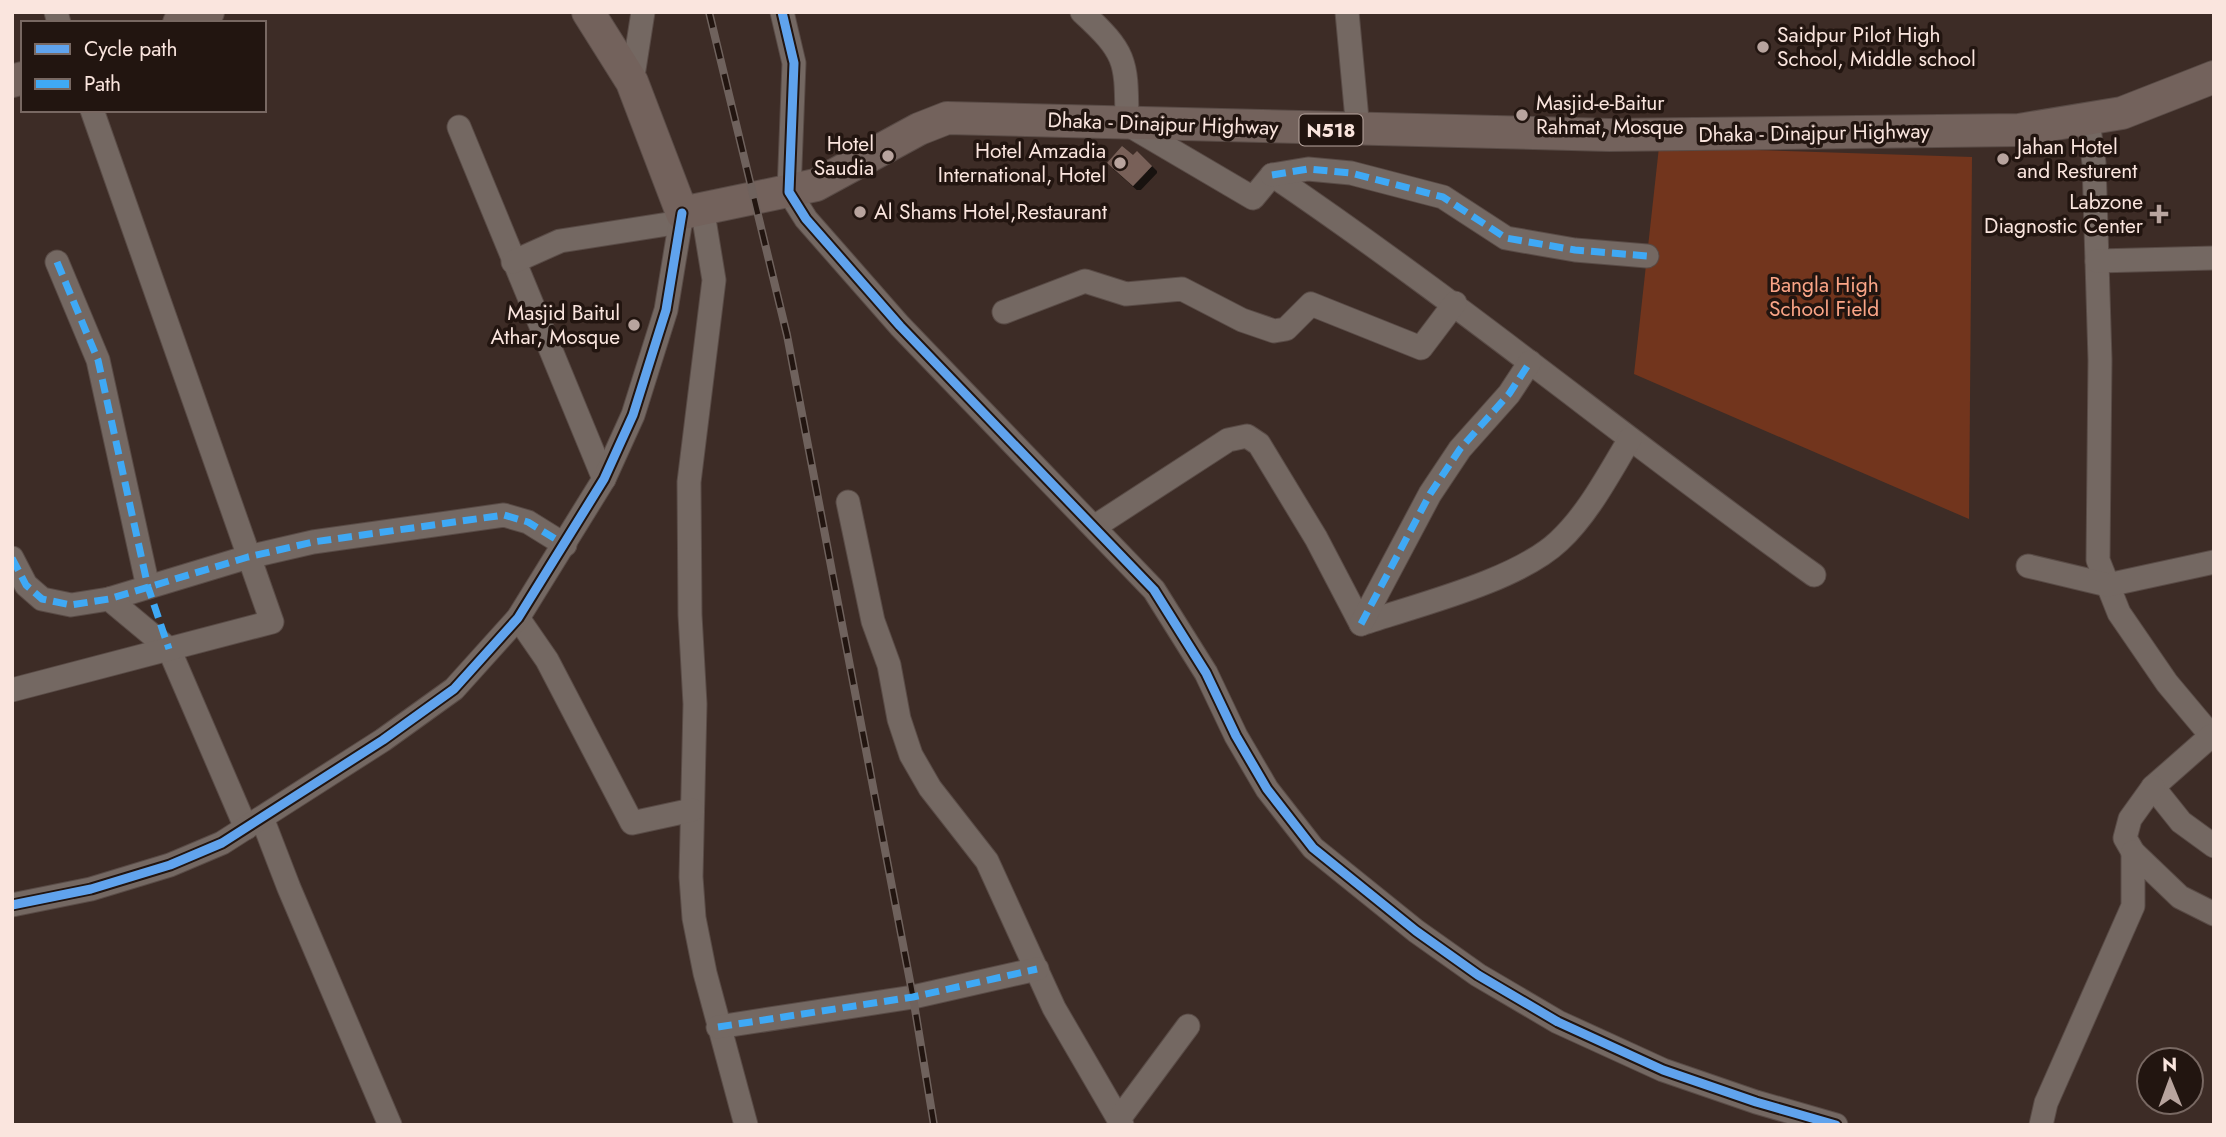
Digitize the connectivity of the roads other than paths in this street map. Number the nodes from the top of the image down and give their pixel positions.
1 (208, 12) edge
2 (588, 12) edge
3 (643, 12) edge
4 (782, 12) edge
5 (1082, 12) edge
6 (1347, 12) edge
7 (184, 21) edge
8 (2214, 77) edge
9 (632, 82) junction
10 (93, 112) edge
11 (2084, 122) junction
12 (1127, 124) junction
13 (459, 127) dead end
14 (1358, 130) junction
15 (1272, 175) junction
16 (789, 192) junction
17 (689, 214) junction
18 (1647, 256) dead end
19 (2214, 258) edge
20 (2097, 261) junction
21 (57, 262) dead end
22 (513, 262) junction
23 (1455, 303) junction
24 (1004, 312) dead end
25 (1530, 362) junction
26 (1630, 439) junction
27 (604, 479) junction
28 (848, 502) dead end
29 (1094, 527) junction
30 (565, 545) junction
31 (248, 557) junction
32 (12, 558) edge
33 (2214, 562) edge
34 (2028, 566) dead end
35 (1814, 575) dead end
36 (2108, 585) junction
37 (148, 587) junction
38 (109, 598) junction
39 (518, 618) junction
40 (1361, 624) junction
41 (169, 649) junction
42 (12, 690) edge
43 (2212, 738) edge
44 (2153, 787) junction
45 (692, 810) junction
46 (254, 823) junction
47 (2214, 846) edge
48 (2133, 852) junction
49 (12, 905) edge
50 (2214, 914) edge
51 (1037, 969) junction
52 (1188, 1026) dead end
53 (718, 1027) junction
54 (1121, 1122) edge
55 (390, 1125) edge
56 (746, 1125) edge
57 (1836, 1125) edge
58 (2041, 1125) edge

1 - 7 highway
2 - 9 highway
3 - 9 street
4 - 16 street
5 - 12 street
6 - 14 street
8 - 11 highway, Dhaka - Dinajpur Highway / N518
9 - 17 highway
10 - 31 street
11 - 14 highway, Dhaka - Dinajpur Highway / N518
11 - 20 street
12 - 14 highway, Dhaka - Dinajpur Highway / N518
12 - 15 street
12 - 16 highway, Dhaka - Dinajpur Highway / N518
13 - 22 street
15 - 18 street
15 - 23 street
16 - 17 highway, Dhaka - Dinajpur Highway / N518
16 - 29 street
17 - 22 street
17 - 27 street
17 - 45 street
19 - 20 street
20 - 36 street
21 - 37 street
22 - 27 street
23 - 24 street
23 - 25 street
25 - 26 street
25 - 40 street
26 - 35 street
26 - 40 street
27 - 30 street
28 - 51 street
29 - 40 street
29 - 57 street
30 - 31 street
30 - 39 street
31 - 37 street
31 - 41 street
32 - 38 street
33 - 36 street
34 - 36 street
36 - 43 street
37 - 38 street
38 - 41 street
39 - 45 street
39 - 46 street
41 - 42 street
41 - 46 street
43 - 44 street
44 - 47 street
44 - 48 street
45 - 53 street
46 - 49 street
46 - 55 street
48 - 50 street
48 - 58 street
51 - 53 street
51 - 54 street
52 - 54 street
53 - 56 street

